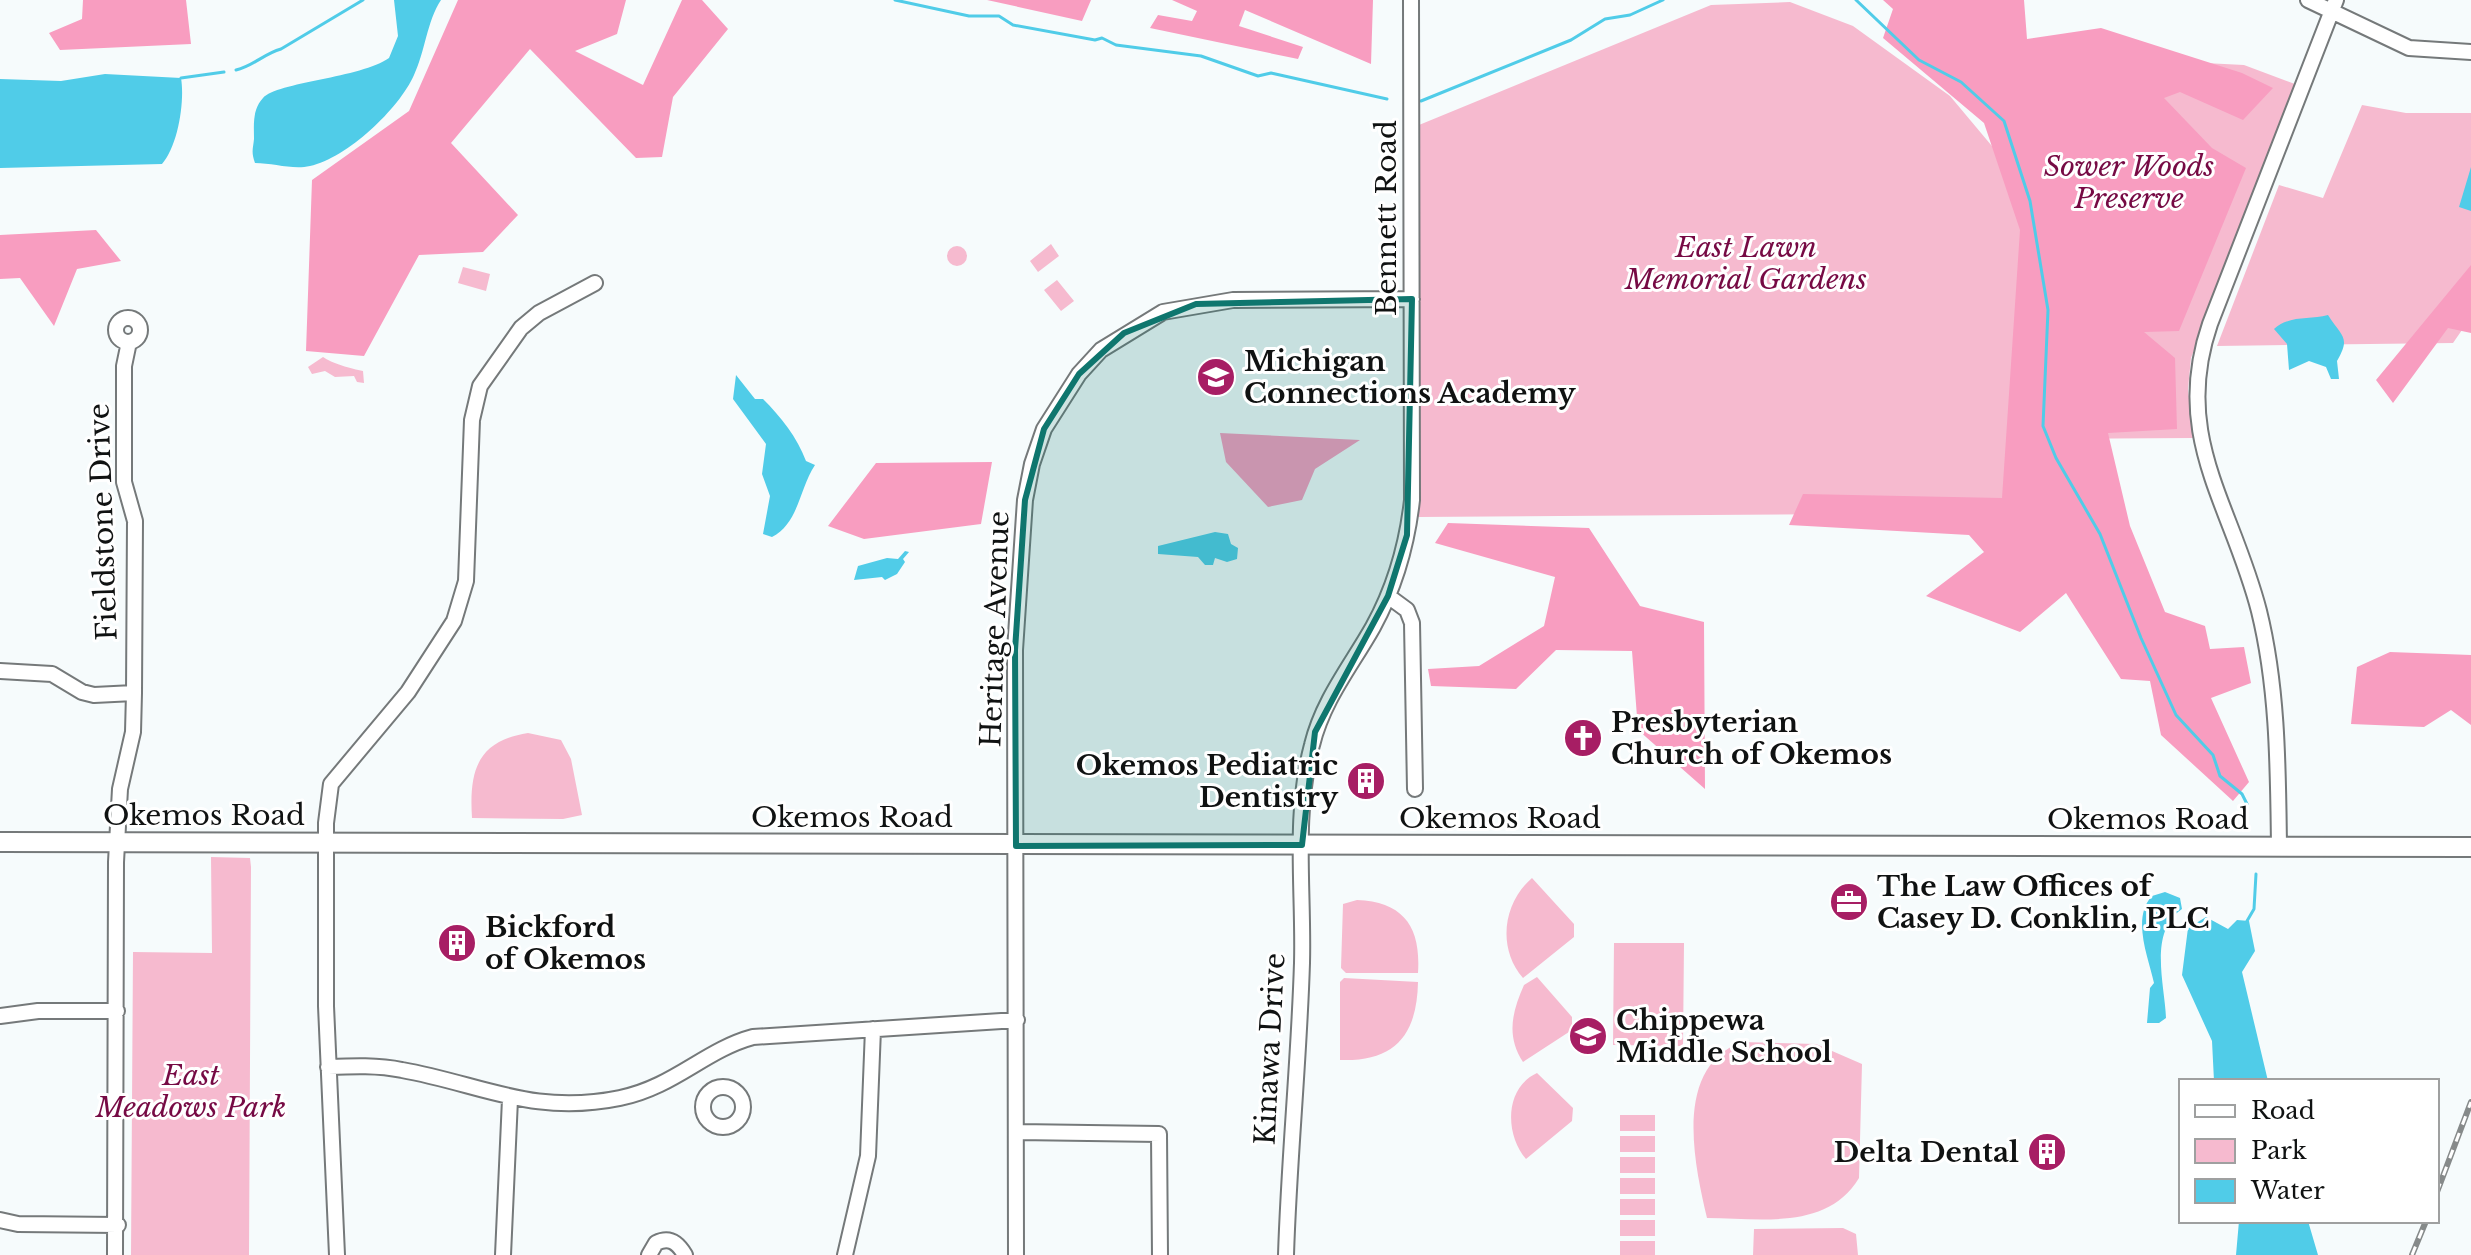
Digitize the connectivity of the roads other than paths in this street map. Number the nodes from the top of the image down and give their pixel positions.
1 (1411, 0) edge
2 (2308, 0) edge
3 (2334, 5) edge
4 (2471, 52) edge
5 (595, 283) dead end
6 (1412, 299) junction
7 (129, 342) dead end
8 (1388, 596) junction
9 (0, 671) edge
10 (134, 693) junction
11 (1415, 789) dead end
12 (0, 842) edge
13 (117, 842) junction
14 (326, 843) junction
15 (1302, 845) junction
16 (1016, 846) junction
17 (2279, 847) junction
18 (2471, 847) edge
19 (117, 1011) junction
20 (0, 1016) edge
21 (1017, 1020) junction
22 (873, 1029) junction
23 (701, 1064) junction
24 (328, 1067) junction
25 (712, 1090) dead end
26 (510, 1099) junction
27 (1018, 1132) junction
28 (0, 1220) edge
29 (118, 1225) junction
30 (115, 1255) edge
31 (337, 1255) edge
32 (503, 1255) edge
33 (649, 1255) edge
34 (685, 1255) edge
35 (845, 1255) edge
36 (1016, 1255) edge
37 (1160, 1255) edge
38 (1286, 1255) edge

1 - 6 street, Bennett Road
2 - 3 street
3 - 4 street
3 - 17 street
5 - 14 street
6 - 8 street, Bennett Road
6 - 16 street, Heritage Avenue
7 - 10 street, Fieldstone Drive
8 - 11 street
8 - 15 street, Bennett Road
9 - 10 street
10 - 13 street, Fieldstone Drive
12 - 13 main road, Okemos Road
13 - 14 main road, Okemos Road
13 - 19 street, Fieldstone Drive
14 - 16 main road, Okemos Road
14 - 24 street
15 - 16 main road, Okemos Road
15 - 17 main road, Okemos Road
15 - 38 street, Kinawa Drive
16 - 21 street, Heritage Avenue
17 - 18 main road, Okemos Road
19 - 20 street
19 - 29 street, Fieldstone Drive
21 - 22 street
21 - 27 street, Heritage Avenue
22 - 23 street
22 - 35 street
23 - 25 street
23 - 26 street
24 - 26 street
24 - 31 street
26 - 32 street
27 - 36 street, Heritage Avenue
27 - 37 street
28 - 29 street
29 - 30 street, Fieldstone Drive
33 - 34 street

